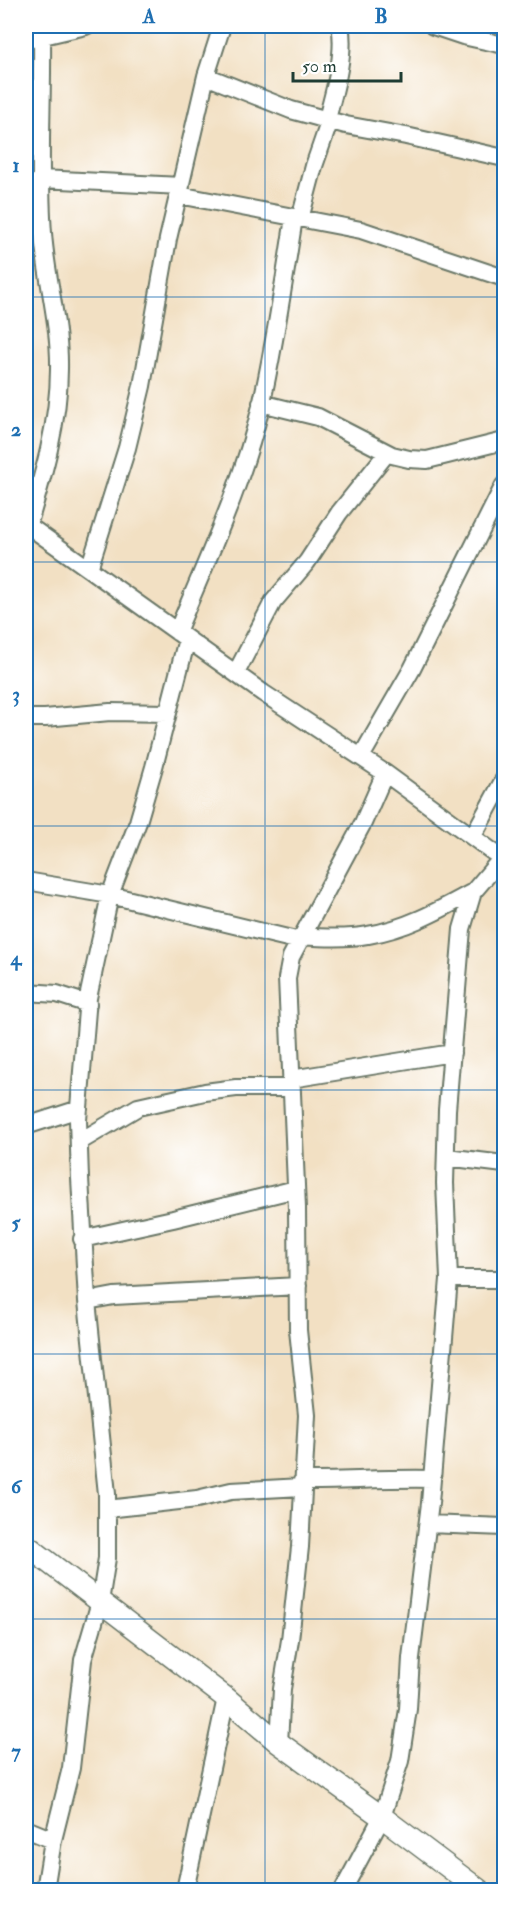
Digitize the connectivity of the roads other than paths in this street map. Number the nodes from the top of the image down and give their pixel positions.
1 (86, 26) edge
2 (222, 26) edge
3 (340, 26) edge
4 (434, 26) edge
5 (34, 38) edge
6 (504, 45) edge
7 (206, 76) junction
8 (329, 120) junction
9 (504, 158) edge
10 (36, 182) edge
11 (180, 190) junction
12 (297, 218) junction
13 (504, 278) edge
14 (261, 404) junction
15 (504, 441) edge
16 (387, 453) junction
17 (504, 485) edge
18 (27, 525) edge
19 (89, 569) junction
20 (182, 635) junction
21 (236, 674) junction
22 (168, 713) junction
23 (26, 718) edge
24 (361, 757) junction
25 (385, 773) junction
26 (504, 779) edge
27 (472, 836) junction
28 (503, 859) edge
29 (26, 881) edge
30 (473, 892) junction
31 (110, 895) junction
32 (301, 939) junction
33 (26, 992) edge
34 (88, 1004) junction
35 (452, 1053) junction
36 (291, 1084) junction
37 (79, 1109) junction
38 (26, 1126) edge
39 (79, 1142) junction
40 (446, 1157) junction
41 (504, 1164) edge
42 (296, 1189) junction
43 (82, 1239) junction
44 (504, 1279) edge
45 (449, 1280) junction
46 (298, 1286) junction
47 (87, 1301) junction
48 (432, 1479) junction
49 (302, 1484) junction
50 (107, 1509) junction
51 (428, 1524) junction
52 (504, 1527) edge
53 (26, 1545) edge
54 (100, 1602) junction
55 (226, 1698) junction
56 (279, 1743) junction
57 (382, 1817) junction
58 (26, 1829) edge
59 (53, 1840) junction
60 (45, 1890) edge
61 (185, 1890) edge
62 (343, 1890) edge
63 (479, 1890) edge

1 - 5 street
2 - 7 street
3 - 8 street
4 - 6 street
5 - 10 street
7 - 8 street
7 - 11 street
8 - 9 street
8 - 12 street
10 - 11 street
10 - 18 street
11 - 12 street
11 - 19 street
12 - 13 street
12 - 14 street
14 - 16 street
14 - 20 street
15 - 16 street
16 - 21 street
17 - 24 street
18 - 19 street
19 - 20 street
20 - 21 street
20 - 22 street
21 - 24 street
22 - 23 street
22 - 31 street
24 - 25 street
25 - 27 street
25 - 32 street
26 - 27 street
27 - 28 street
28 - 30 street
29 - 31 street
30 - 32 street
30 - 35 street
31 - 32 street
31 - 34 street
32 - 36 street
33 - 34 street
34 - 37 street
35 - 36 street
35 - 40 street
36 - 39 street
36 - 42 street
37 - 38 street
37 - 39 street
39 - 43 street
40 - 41 street
40 - 45 street
42 - 43 street
42 - 46 street
43 - 47 street
44 - 45 street
45 - 48 street
46 - 47 street
46 - 49 street
47 - 50 street
48 - 49 street
48 - 51 street
49 - 50 street
49 - 56 street
50 - 54 street
51 - 52 street
51 - 57 street
53 - 54 street
54 - 55 street
54 - 59 street
55 - 56 street
55 - 61 street
56 - 57 street
57 - 62 street
57 - 63 street
58 - 59 street
59 - 60 street

